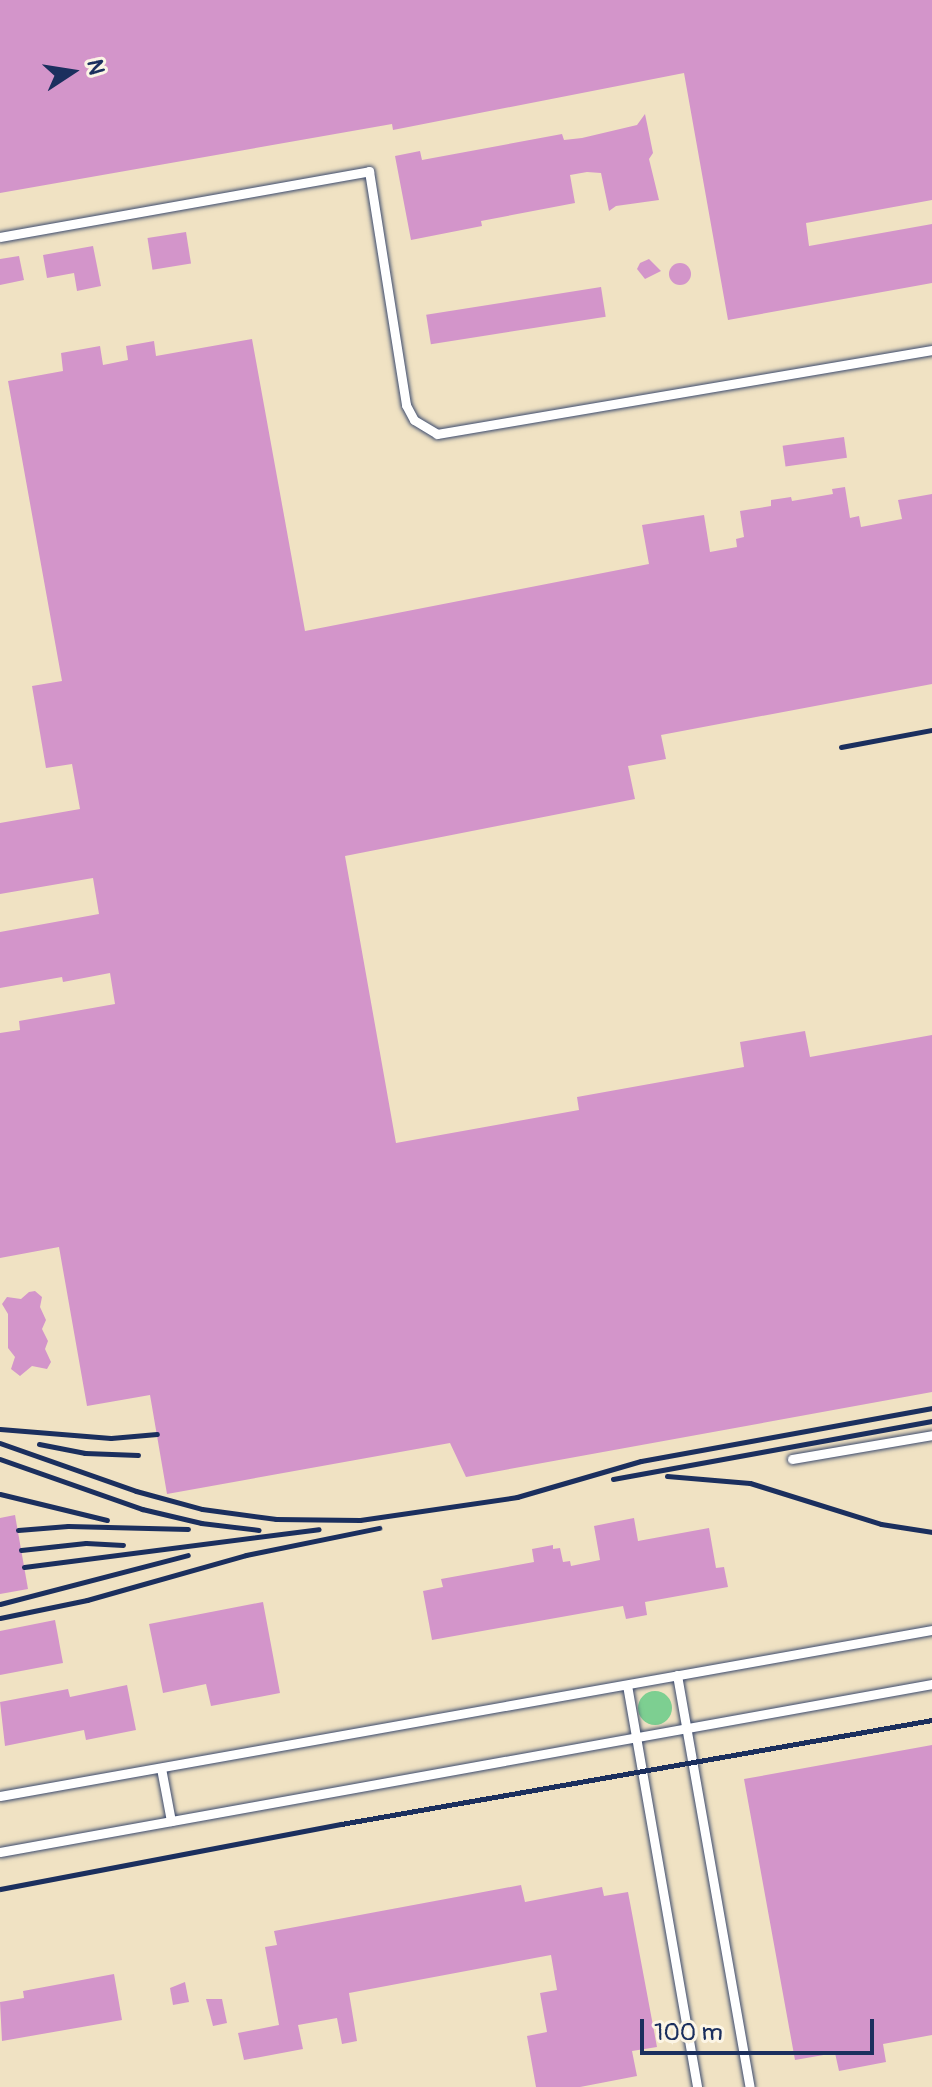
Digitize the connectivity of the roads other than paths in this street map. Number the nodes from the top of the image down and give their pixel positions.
1 (0, 237) edge
2 (932, 350) edge
3 (932, 1435) edge
4 (792, 1459) dead end
5 (932, 1630) edge
6 (677, 1675) junction
7 (932, 1684) edge
8 (627, 1685) junction
9 (687, 1728) junction
10 (636, 1738) junction
11 (161, 1768) junction
12 (0, 1796) edge
13 (171, 1821) junction
14 (0, 1852) edge
15 (697, 2087) edge
16 (750, 2087) edge

1 - 2 lane
3 - 4 lane
5 - 6 lane
6 - 8 lane
6 - 9 lane
7 - 9 lane
8 - 10 lane
8 - 11 lane
9 - 10 lane
9 - 16 lane
10 - 13 lane
10 - 15 lane
11 - 12 lane
11 - 13 lane
13 - 14 lane

